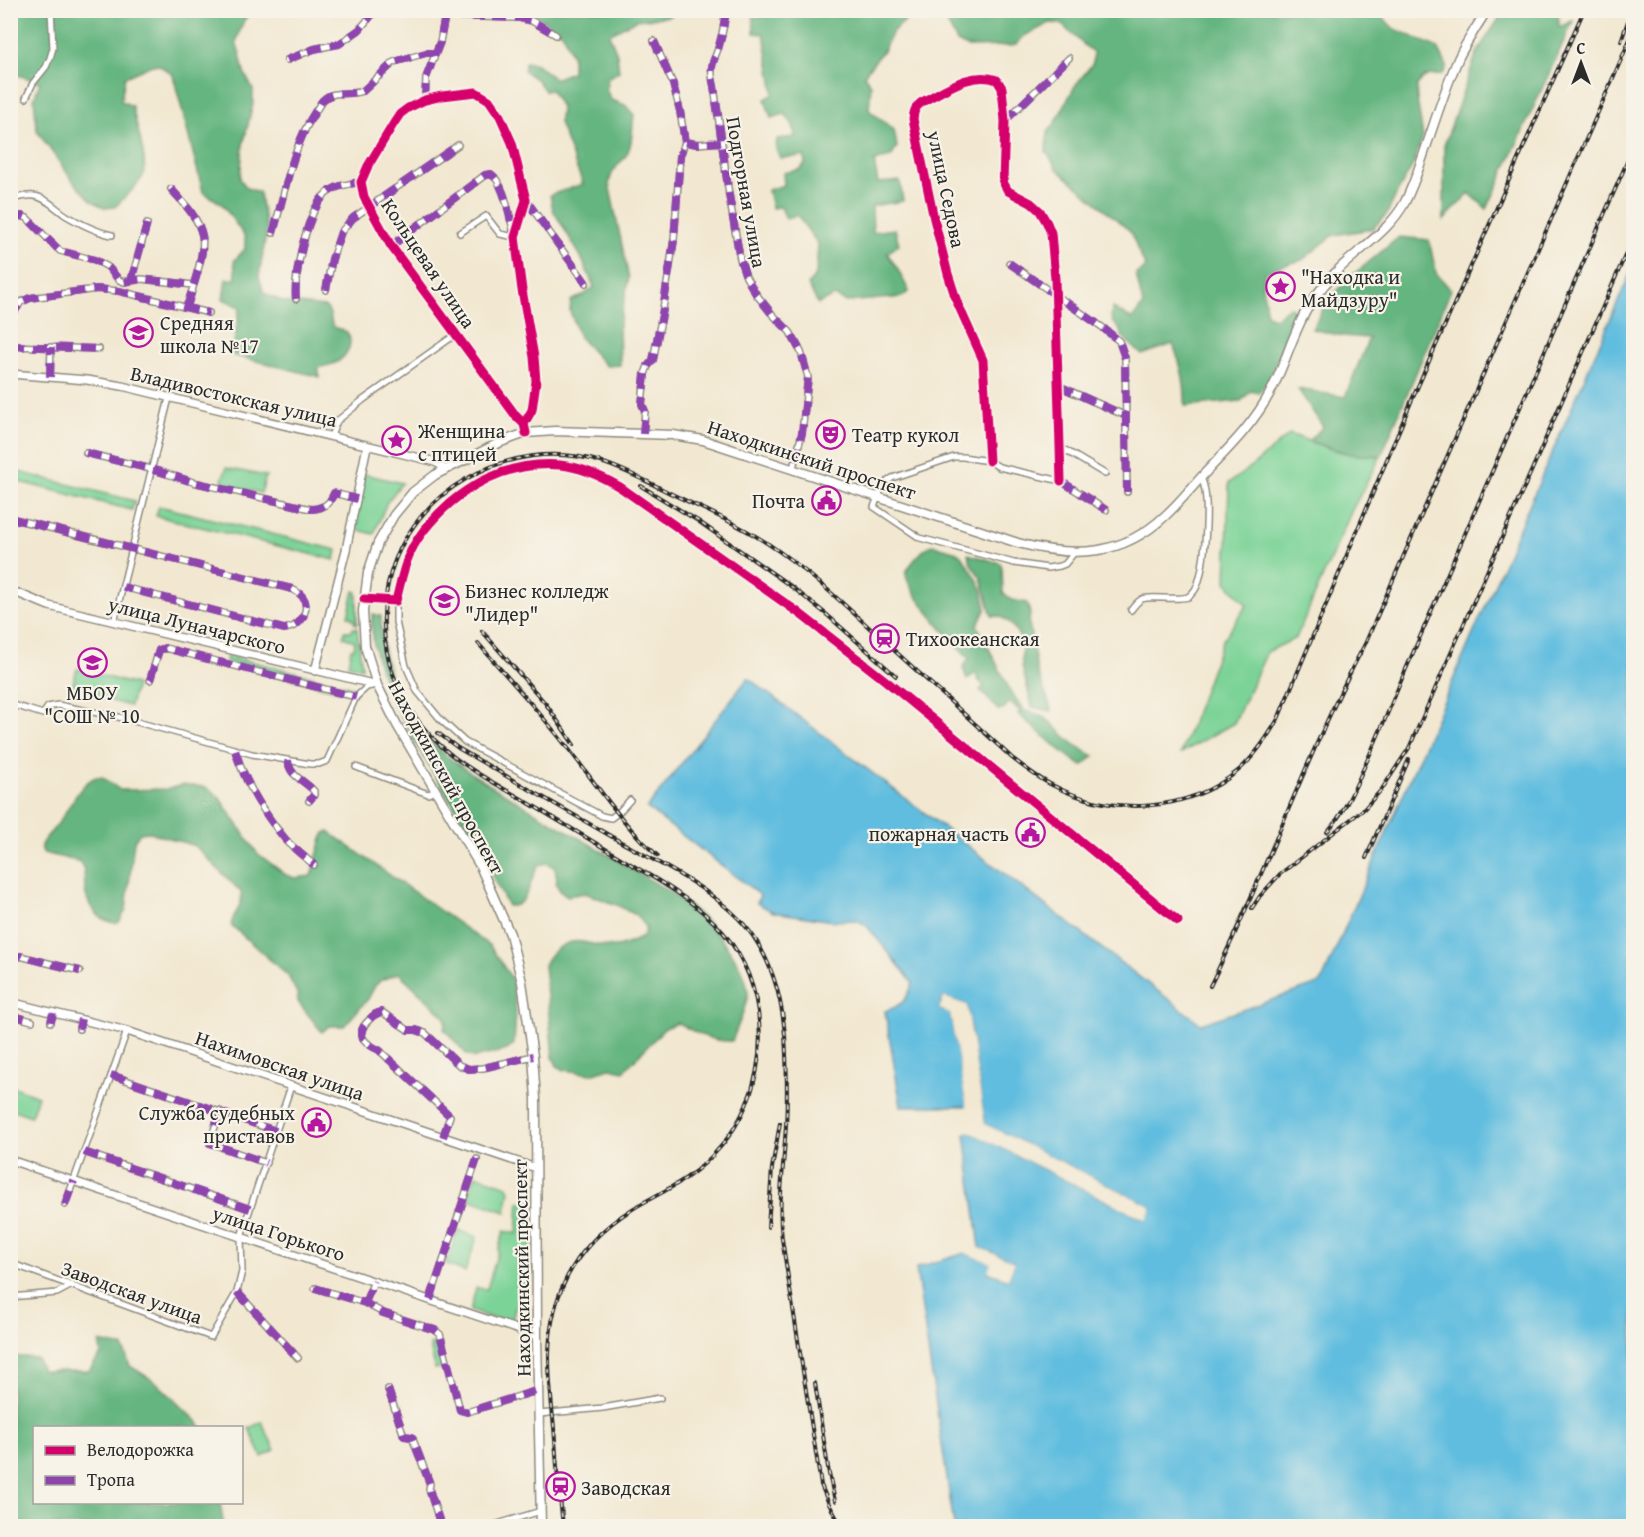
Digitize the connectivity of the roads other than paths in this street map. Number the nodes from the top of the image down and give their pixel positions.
1 (51, 10) edge
2 (376, 10) edge
3 (1484, 11) edge
4 (726, 12) dead end
5 (446, 13) edge
6 (556, 35) dead end
7 (654, 41) dead end
8 (435, 53) junction
9 (1069, 58) dead end
10 (286, 60) dead end
11 (26, 98) dead end
12 (425, 100) junction
13 (1005, 121) junction
14 (685, 142) junction
15 (721, 142) junction
16 (458, 145) dead end
17 (361, 182) junction
18 (171, 189) dead end
19 (10, 200) edge
20 (526, 200) junction
21 (369, 207) junction
22 (10, 217) edge
23 (147, 224) dead end
24 (273, 233) dead end
25 (460, 233) dead end
26 (112, 235) dead end
27 (515, 237) junction
28 (391, 246) junction
29 (1009, 263) dead end
30 (131, 281) junction
31 (124, 282) junction
32 (586, 283) dead end
33 (193, 285) junction
34 (326, 290) dead end
35 (119, 291) junction
36 (1055, 295) junction
37 (296, 299) dead end
38 (187, 307) junction
39 (209, 313) dead end
40 (10, 318) edge
41 (455, 335) junction
42 (10, 346) edge
43 (51, 347) junction
44 (99, 349) dead end
45 (10, 374) edge
46 (50, 377) junction
47 (1059, 386) junction
48 (169, 398) junction
49 (1126, 416) junction
50 (525, 429) junction
51 (643, 434) junction
52 (331, 436) junction
53 (368, 446) junction
54 (1060, 447) junction
55 (86, 453) dead end
56 (989, 461) junction
57 (793, 468) junction
58 (151, 469) junction
59 (445, 470) junction
60 (1105, 474) dead end
61 (1201, 478) junction
62 (1061, 481) junction
63 (1127, 492) dead end
64 (879, 496) junction
65 (357, 499) junction
66 (1106, 510) dead end
67 (10, 518) edge
68 (132, 548) junction
69 (1074, 553) junction
70 (123, 588) junction
71 (10, 590) edge
72 (364, 599) junction
73 (396, 601) junction
74 (1131, 609) dead end
75 (114, 622) junction
76 (315, 671) junction
77 (150, 680) dead end
78 (377, 685) junction
79 (356, 697) junction
80 (10, 704) edge
81 (235, 750) junction
82 (288, 760) junction
83 (356, 767) dead end
84 (436, 791) junction
85 (630, 800) dead end
86 (309, 801) dead end
87 (314, 865) dead end
88 (1178, 921) dead end
89 (12, 959) edge
90 (80, 971) dead end
91 (10, 1002) edge
92 (53, 1012) junction
93 (10, 1015) edge
94 (81, 1019) junction
95 (32, 1021) dead end
96 (51, 1022) dead end
97 (78, 1029) dead end
98 (127, 1031) junction
99 (533, 1056) junction
100 (111, 1075) junction
101 (291, 1086) junction
102 (220, 1111) junction
103 (276, 1131) junction
104 (443, 1137) junction
105 (84, 1152) junction
106 (477, 1159) dead end
107 (10, 1160) edge
108 (266, 1163) junction
109 (536, 1168) junction
110 (74, 1181) junction
111 (65, 1205) dead end
112 (250, 1209) junction
113 (241, 1238) junction
114 (10, 1263) edge
115 (374, 1281) junction
116 (72, 1286) junction
117 (315, 1288) dead end
118 (237, 1292) junction
119 (10, 1297) edge
120 (430, 1300) junction
121 (365, 1304) junction
122 (537, 1336) junction
123 (298, 1358) dead end
124 (388, 1389) dead end
125 (539, 1390) junction
126 (660, 1398) dead end
127 (539, 1414) junction
128 (541, 1511) junction
129 (441, 1527) edge
130 (491, 1527) edge
131 (541, 1527) edge

1 - 11 street
2 - 10 street
3 - 61 main road, Находкинский проспект
4 - 15 street, Подгорная улица
5 - 6 street
5 - 8 street
7 - 14 street
8 - 12 street
8 - 24 street
9 - 13 street
12 - 17 street
12 - 20 street
13 - 36 street, улица Седова
13 - 56 street, улица Седова
14 - 15 street
14 - 51 street
15 - 57 street, Подгорная улица
16 - 21 street, Кольцевая улица
17 - 21 street, Кольцевая улица
17 - 37 street
18 - 33 street
19 - 26 street
20 - 27 street
20 - 32 street
21 - 28 street, Кольцевая улица
21 - 34 street, Кольцевая улица
22 - 31 street
23 - 30 street
25 - 27 street
27 - 28 street
27 - 50 street
28 - 41 street, Кольцевая улица
29 - 36 street
30 - 31 street
30 - 33 street
31 - 35 street
33 - 38 street
35 - 38 street
35 - 40 street
36 - 47 street, улица Седова
36 - 49 street
38 - 39 street
41 - 50 street, Кольцевая улица
41 - 52 street
42 - 43 street
43 - 44 street
43 - 46 street
45 - 46 main road, Владивостокская улица
46 - 48 main road, Владивостокская улица
47 - 49 street
47 - 54 street, улица Седова
48 - 52 main road, Владивостокская улица
48 - 58 street
49 - 63 street
50 - 51 main road, Находкинский проспект
50 - 59 main road, Находкинский проспект
51 - 57 main road, Находкинский проспект
52 - 53 main road, Владивостокская улица
53 - 59 main road, Владивостокская улица
53 - 65 main road
54 - 60 street
54 - 62 street, улица Седова
55 - 58 street
56 - 62 street
56 - 64 street
57 - 64 main road, Находкинский проспект
58 - 65 street
58 - 68 street
59 - 72 main road, Находкинский проспект
61 - 69 main road, Находкинский проспект
61 - 74 street
62 - 66 street
64 - 69 main road, Находкинский проспект
64 - 69 street
65 - 76 main road
67 - 68 street
68 - 70 street
68 - 70 street
70 - 75 street
71 - 75 main road, улица Луначарского
72 - 73 main road
72 - 78 main road, Находкинский проспект
73 - 85 street
73 - 88 main road
75 - 76 main road, улица Луначарского
76 - 78 main road, улица Луначарского
77 - 79 street
78 - 79 street
78 - 84 main road, Находкинский проспект
79 - 82 street
80 - 81 street
81 - 82 street
81 - 87 street
82 - 86 street
83 - 84 street
84 - 99 main road, Находкинский проспект
89 - 90 street
91 - 92 main road, Нахимовская улица
92 - 94 main road, Нахимовская улица
92 - 96 street
93 - 95 street
94 - 97 street
94 - 98 main road, Нахимовская улица
98 - 100 street
98 - 101 main road, Нахимовская улица
99 - 104 street
99 - 109 main road, Находкинский проспект
100 - 102 street
100 - 105 street
101 - 103 street, Заводская улица
101 - 104 main road, Нахимовская улица
102 - 103 street
102 - 108 street
103 - 108 street, Заводская улица
104 - 109 main road, Нахимовская улица
105 - 110 street
105 - 112 street
106 - 120 street
107 - 110 main road, улица Горького
108 - 112 street, Заводская улица
109 - 122 main road, Находкинский проспект
110 - 111 street
110 - 113 main road, улица Горького
112 - 113 street, Заводская улица
113 - 115 main road, улица Горького
113 - 118 street, Заводская улица
114 - 116 street, Заводская улица
115 - 120 main road, улица Горького
115 - 121 street
116 - 118 street, Заводская улица
116 - 119 street
117 - 121 street
118 - 123 street
120 - 122 main road, улица Горького
121 - 125 street
122 - 125 main road, Находкинский проспект
124 - 129 street
125 - 127 main road, Находкинский проспект
126 - 127 street
127 - 128 main road, Находкинский проспект
128 - 130 street
128 - 131 main road, Находкинский проспект

